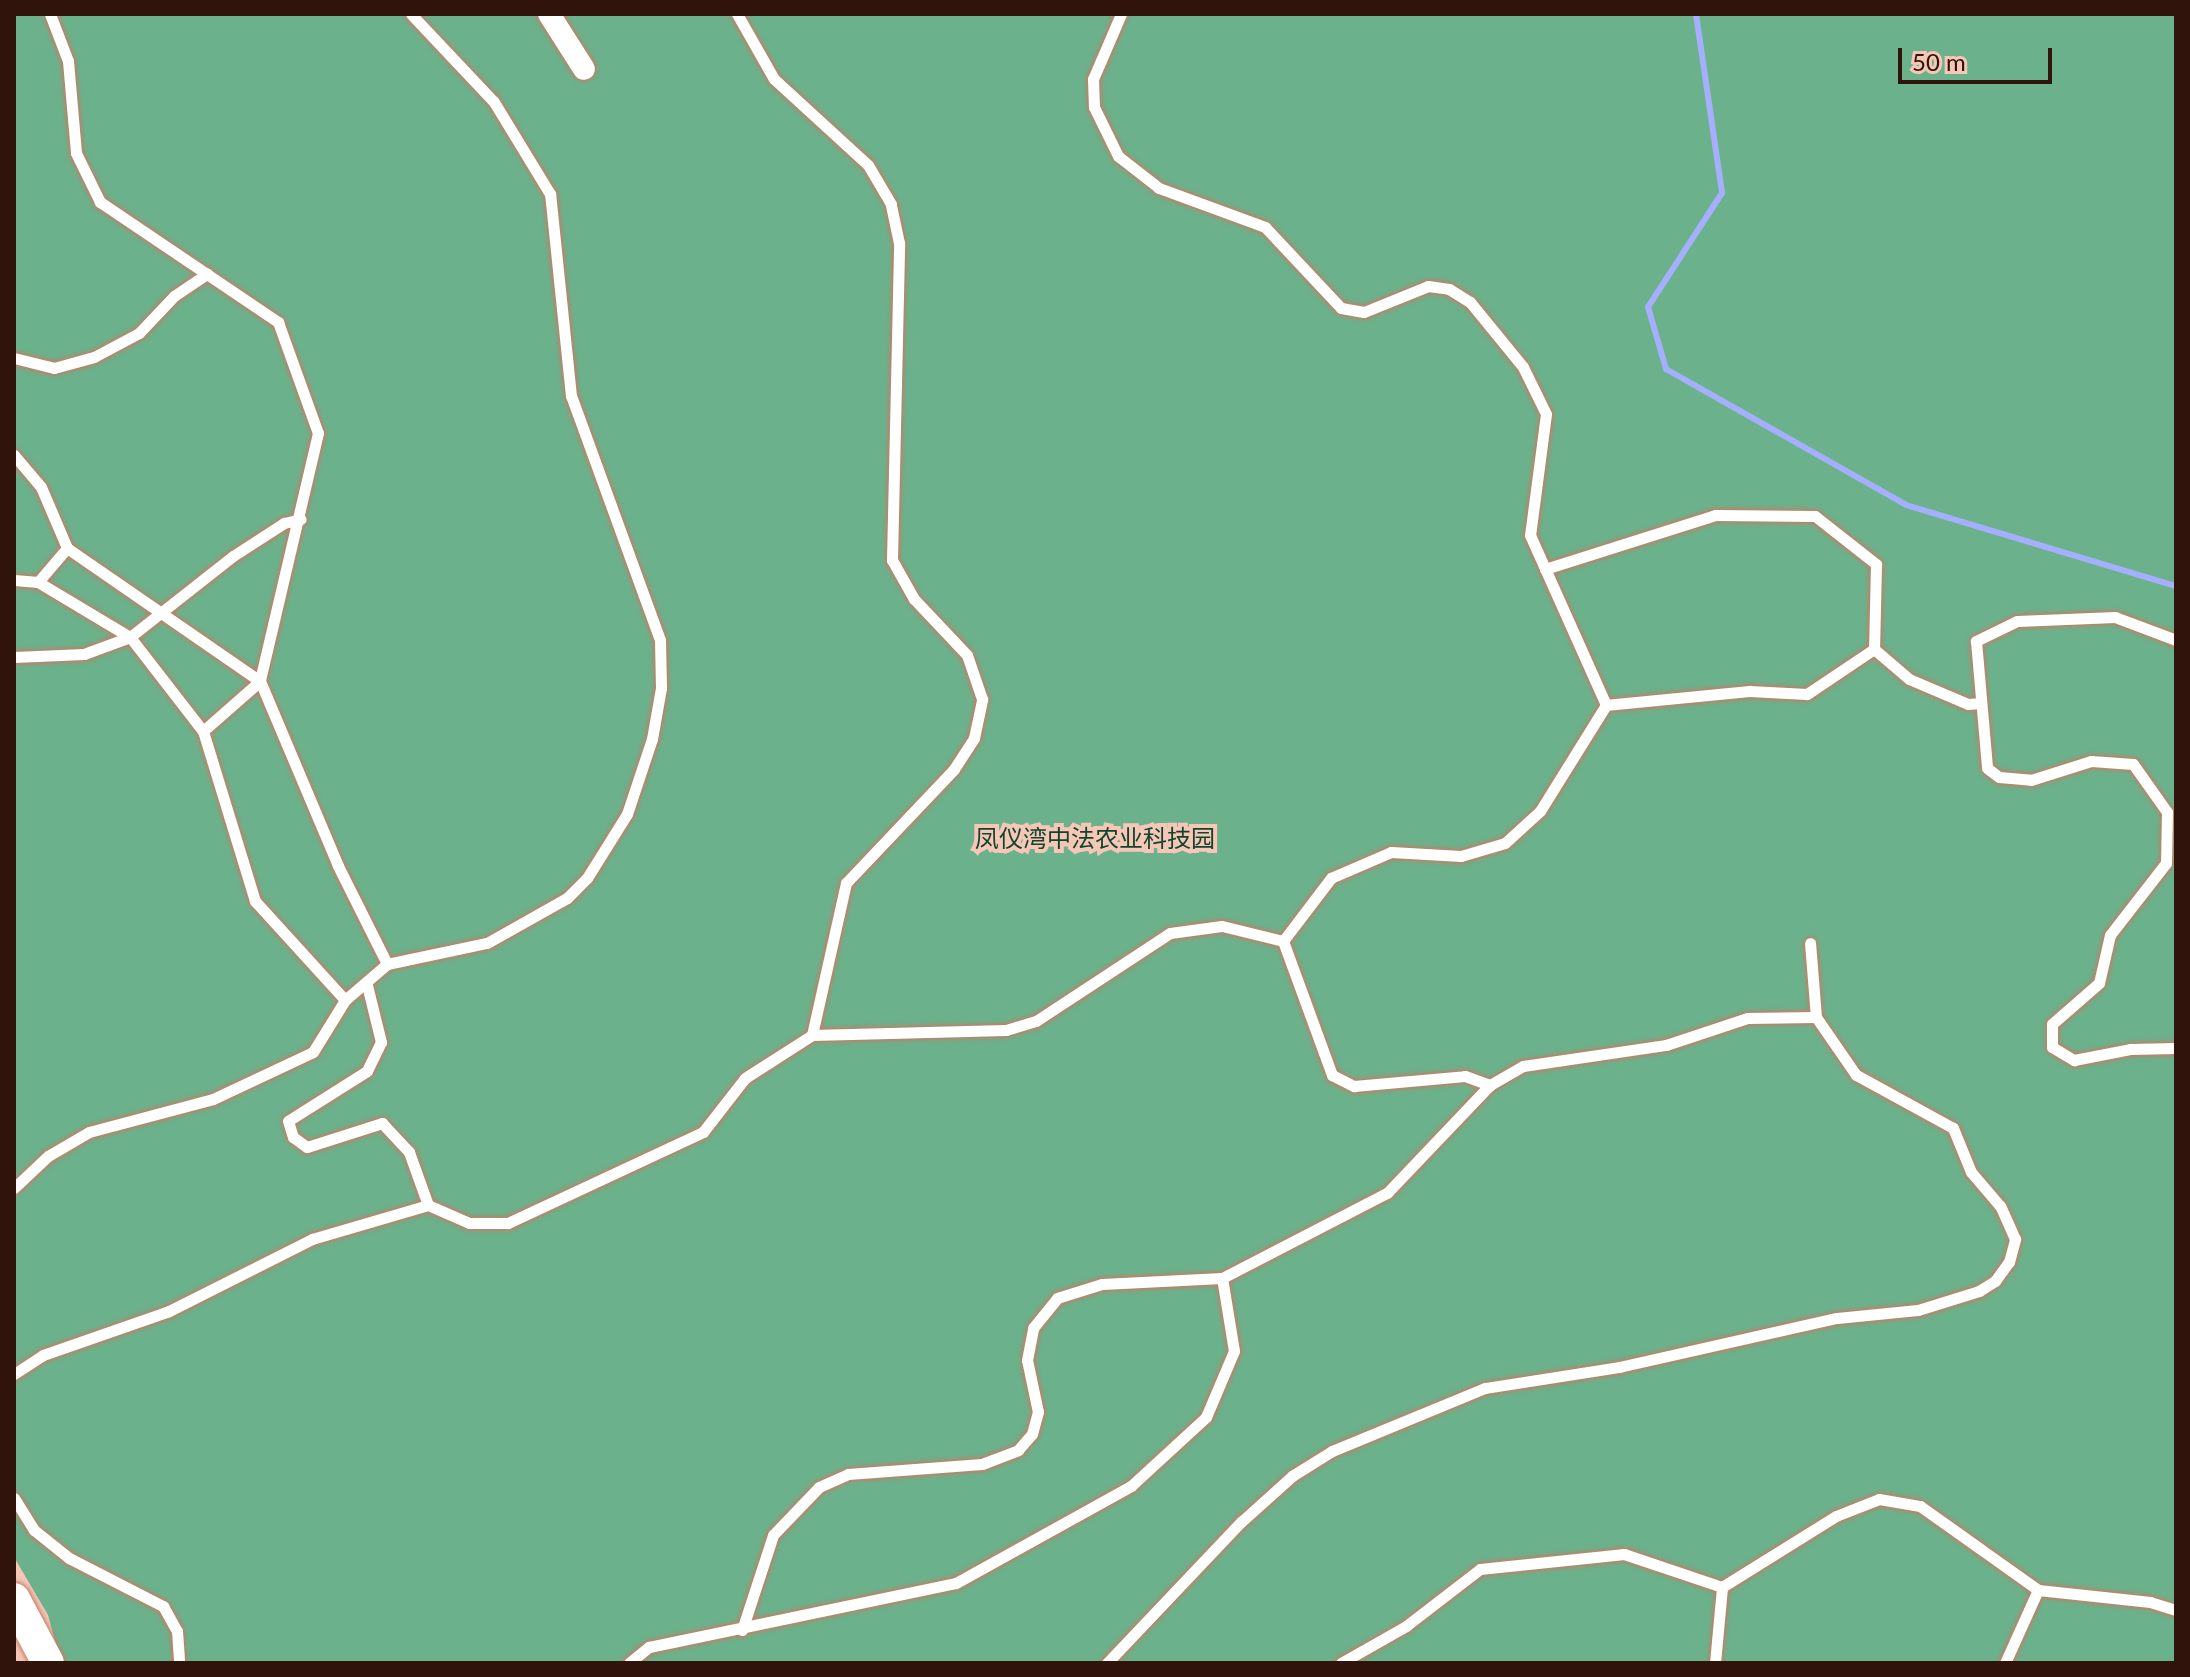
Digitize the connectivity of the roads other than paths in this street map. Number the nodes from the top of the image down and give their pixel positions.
1 (50, 14) edge
2 (411, 14) edge
3 (549, 14) edge
4 (737, 14) edge
5 (1121, 14) edge
6 (584, 69) dead end
7 (207, 274) junction
8 (14, 358) edge
9 (14, 455) edge
10 (301, 519) junction
11 (67, 548) junction
12 (1545, 569) junction
13 (14, 580) edge
14 (38, 582) junction
15 (160, 613) junction
16 (130, 637) junction
17 (2176, 640) edge
18 (1874, 649) junction
19 (14, 657) edge
20 (260, 681) junction
21 (1981, 703) junction
22 (1606, 705) junction
23 (203, 731) junction
24 (1283, 941) junction
25 (1810, 943) dead end
26 (387, 964) junction
27 (367, 985) junction
28 (345, 1000) junction
29 (1816, 1017) junction
30 (812, 1035) junction
31 (2176, 1048) edge
32 (1490, 1085) junction
33 (14, 1188) edge
34 (428, 1205) junction
35 (1222, 1278) junction
36 (14, 1374) edge
37 (14, 1498) edge
38 (1722, 1587) junction
39 (2038, 1590) junction
40 (14, 1599) edge
41 (2176, 1610) edge
42 (742, 1630) junction
43 (48, 1663) edge
44 (179, 1663) edge
45 (629, 1663) edge
46 (1107, 1663) edge
47 (1341, 1663) edge
48 (1715, 1663) edge
49 (2005, 1663) edge

1 - 7 lane
2 - 26 lane
3 - 6 street
4 - 30 lane
5 - 12 lane
7 - 8 lane
7 - 10 lane
9 - 11 lane
10 - 15 lane
10 - 20 lane
11 - 14 lane
11 - 15 lane
12 - 18 lane
12 - 22 lane
13 - 14 lane
14 - 16 lane
15 - 16 lane
15 - 20 lane
16 - 19 lane
16 - 23 lane
17 - 21 lane
18 - 21 lane
18 - 22 lane
20 - 23 lane
20 - 26 lane
21 - 31 lane
22 - 24 lane
23 - 28 lane
24 - 30 lane
24 - 32 lane
25 - 29 lane
26 - 27 lane
27 - 28 lane
27 - 34 lane
28 - 33 lane
29 - 32 lane
29 - 46 lane
30 - 34 lane
32 - 35 lane
34 - 36 lane
35 - 42 lane
35 - 42 lane
37 - 44 lane
38 - 39 lane
38 - 47 lane
38 - 48 lane
39 - 41 lane
39 - 49 lane
40 - 43 street
42 - 45 lane

